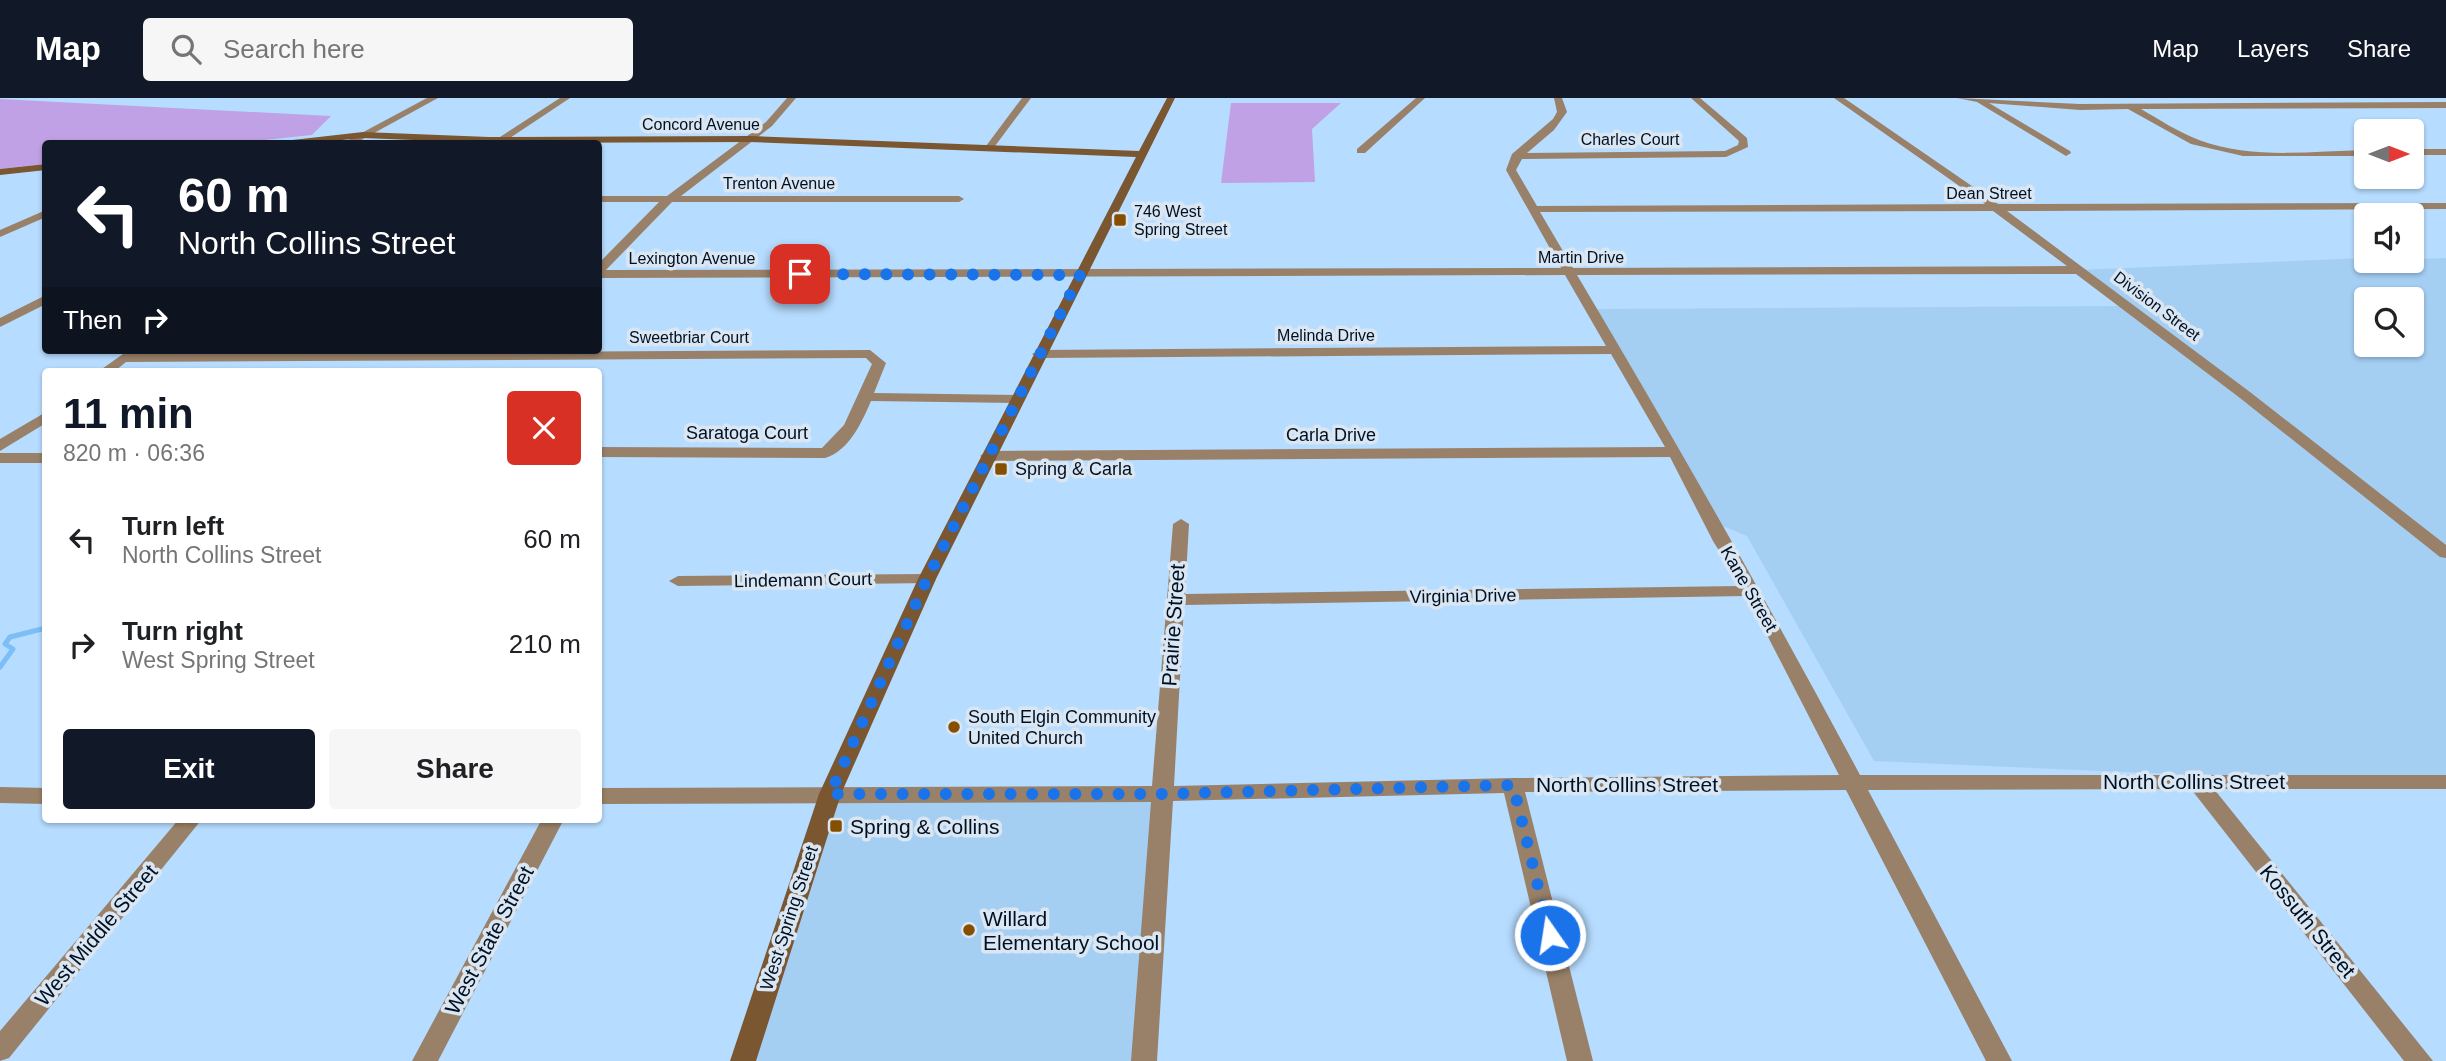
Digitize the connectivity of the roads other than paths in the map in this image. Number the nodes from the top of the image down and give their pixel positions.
1 (407, 98) edge
2 (566, 98) edge
3 (792, 98) edge
4 (1027, 98) edge
5 (1171, 98) edge
6 (1178, 98) edge
7 (1421, 98) edge
8 (1558, 98) edge
9 (1695, 98) edge
10 (1838, 98) edge
11 (1961, 98) edge
12 (2113, 98) edge
13 (2256, 98) edge
14 (2398, 98) edge
15 (433, 99) edge
16 (1976, 99) edge
17 (2415, 105) junction
18 (2446, 105) edge
19 (2129, 106) junction
20 (2271, 106) junction
21 (363, 135) junction
22 (750, 139) junction
23 (306, 140) edge
24 (354, 140) edge
25 (459, 140) edge
26 (500, 140) edge
27 (602, 141) edge
28 (989, 148) junction
29 (1361, 151) dead end
30 (2424, 152) edge
31 (2446, 152) edge
32 (2066, 153) dead end
33 (2354, 153) edge
34 (1141, 154) junction
35 (1516, 156) junction
36 (42, 167) edge
37 (0, 172) edge
38 (602, 199) edge
39 (669, 199) junction
40 (959, 199) dead end
41 (2446, 206) edge
42 (1533, 209) junction
43 (1995, 209) junction
44 (42, 215) edge
45 (0, 234) edge
46 (602, 269) edge
47 (2081, 270) junction
48 (602, 273) edge
49 (1572, 273) junction
50 (1080, 275) junction
51 (42, 301) edge
52 (0, 323) edge
53 (1614, 350) junction
54 (602, 353) edge
55 (445, 354) edge
56 (524, 354) edge
57 (1039, 354) junction
58 (110, 368) edge
59 (511, 368) edge
60 (865, 397) junction
61 (1017, 399) junction
62 (42, 419) edge
63 (0, 446) edge
64 (602, 452) edge
65 (1675, 452) junction
66 (988, 456) junction
67 (0, 458) edge
68 (42, 458) edge
69 (1181, 524) dead end
70 (2446, 554) edge
71 (927, 579) junction
72 (678, 581) dead end
73 (1753, 592) junction
74 (1174, 600) junction
75 (2196, 781) junction
76 (1852, 782) junction
77 (2446, 782) edge
78 (1513, 785) junction
79 (830, 794) junction
80 (1160, 794) junction
81 (0, 795) edge
82 (42, 796) edge
83 (602, 796) edge
84 (188, 823) edge
85 (551, 823) edge
86 (0, 1050) edge
87 (425, 1061) edge
88 (743, 1061) edge
89 (1144, 1061) edge
90 (1580, 1061) edge
91 (1999, 1061) edge
92 (2420, 1061) edge

1 - 15 street
2 - 26 street
3 - 22 street
4 - 28 street
5 - 6 street
5 - 34 main road, West Spring Street
7 - 29 street
8 - 35 street
9 - 35 street, Charles Court
10 - 43 street, Division Street
11 - 16 street
12 - 19 street
13 - 20 street
14 - 17 street
15 - 21 street
16 - 19 street
16 - 32 street
17 - 18 street
17 - 20 street
19 - 20 street
19 - 33 street
21 - 23 main road, Concord Avenue
21 - 24 street
21 - 25 main road, Concord Avenue
22 - 27 main road, Concord Avenue
22 - 28 main road, Concord Avenue
22 - 39 street
28 - 34 main road, Concord Avenue
30 - 31 street
34 - 50 main road, West Spring Street
35 - 42 street, Kane Street
36 - 37 main road
38 - 39 street, Trenton Avenue
39 - 40 street, Trenton Avenue
39 - 46 street
41 - 43 street, Dean Street
42 - 43 street, Dean Street
42 - 49 street, Kane Street
43 - 47 street, Division Street
44 - 45 street
47 - 49 street, Martin Drive
47 - 70 street, Division Street
48 - 50 street, Lexington Avenue
49 - 50 street, Martin Drive
49 - 53 street, Kane Street
50 - 57 main road, West Spring Street
51 - 52 street
53 - 57 street, Melinda Drive
53 - 65 street, Kane Street
54 - 60 street, Sweetbriar Court
55 - 58 street, Sweetbriar Court
56 - 59 street
57 - 61 main road, West Spring Street
60 - 61 street
60 - 64 street, Saratoga Court
61 - 66 main road, West Spring Street
62 - 63 street
65 - 66 street, Carla Drive
65 - 73 street, Kane Street
66 - 71 main road, West Spring Street
67 - 68 street
69 - 74 street, Prairie Street
71 - 72 street, Lindemann Court
71 - 79 main road, West Spring Street
73 - 74 street, Virginia Drive
73 - 76 street, Kane Street
74 - 80 street, Prairie Street
75 - 76 street, North Collins Street
75 - 77 street, North Collins Street
75 - 92 street, Kossuth Street
76 - 78 street, North Collins Street
76 - 91 street, Kane Street
78 - 80 street, North Collins Street
78 - 90 street
79 - 80 street, North Collins Street
79 - 83 street, North Collins Street
79 - 88 main road, West Spring Street
80 - 89 street, Prairie Street
81 - 82 street
84 - 86 street, West Middle Street
85 - 87 street, West State Street

